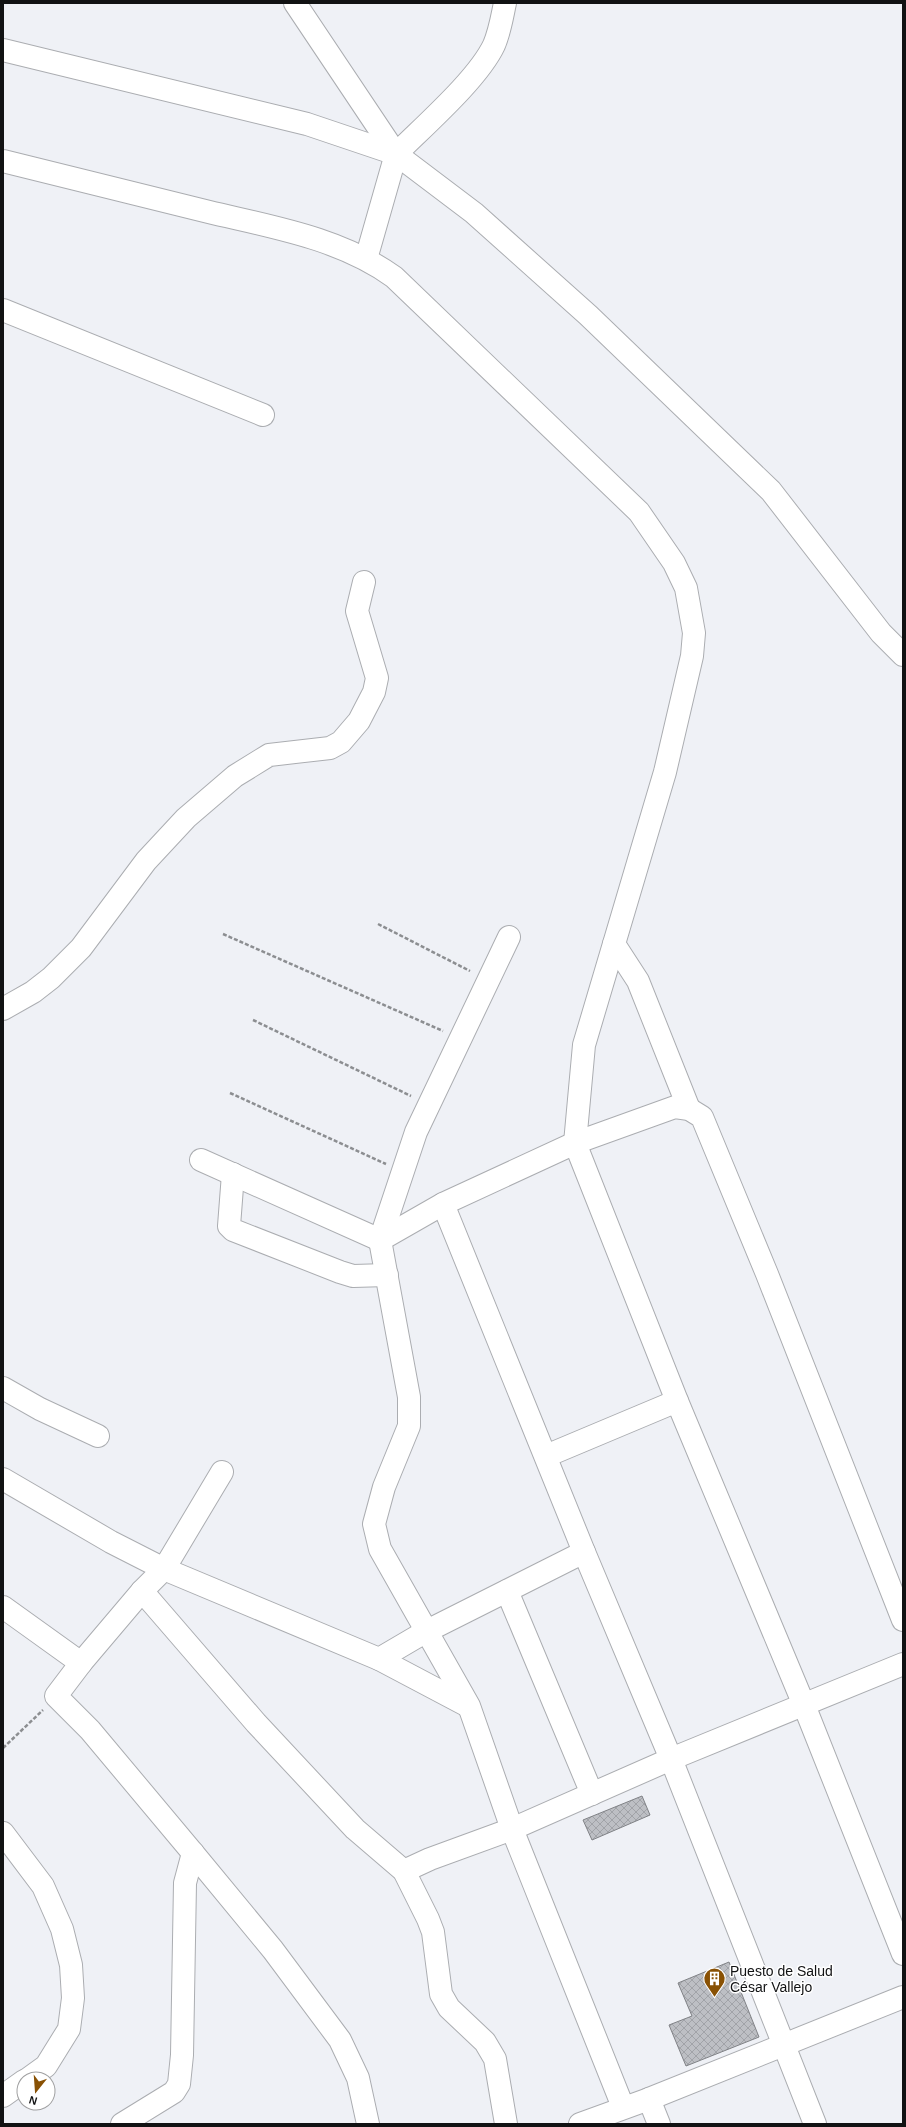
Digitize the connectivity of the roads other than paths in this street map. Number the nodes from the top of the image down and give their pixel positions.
1 (295, 3) edge
2 (505, 3) edge
3 (3, 50) edge
4 (396, 154) junction
5 (3, 161) edge
6 (366, 259) junction
7 (3, 310) edge
8 (264, 416) dead end
9 (364, 582) dead end
10 (903, 655) edge
11 (509, 937) dead end
12 (614, 944) junction
13 (3, 1009) edge
14 (689, 1109) junction
15 (575, 1143) junction
16 (201, 1160) dead end
17 (233, 1174) junction
18 (443, 1204) junction
19 (380, 1240) junction
20 (387, 1275) junction
21 (3, 1388) edge
22 (677, 1401) junction
23 (98, 1436) dead end
24 (546, 1456) junction
25 (222, 1472) dead end
26 (3, 1479) edge
27 (584, 1552) junction
28 (164, 1569) junction
29 (142, 1591) junction
30 (507, 1591) junction
31 (3, 1608) edge
32 (903, 1620) edge
33 (425, 1632) junction
34 (380, 1659) junction
35 (81, 1663) junction
36 (903, 1664) edge
37 (804, 1705) junction
38 (469, 1706) junction
39 (670, 1759) junction
40 (592, 1794) junction
41 (512, 1829) junction
42 (3, 1833) edge
43 (193, 1852) junction
44 (404, 1872) junction
45 (903, 1954) edge
46 (903, 1997) edge
47 (783, 2046) junction
48 (39, 2071) edge
49 (16, 2087) edge
50 (3, 2096) edge
51 (648, 2099) junction
52 (623, 2107) junction
53 (584, 2123) edge
54 (122, 2124) edge
55 (368, 2124) edge
56 (506, 2124) edge
57 (659, 2124) edge
58 (815, 2124) edge

1 - 4 street
2 - 4 street
3 - 4 street
4 - 6 street
4 - 10 street
5 - 6 street
6 - 12 street
7 - 8 street
9 - 13 street
11 - 19 street
12 - 14 street
12 - 15 street
14 - 15 street
14 - 32 street
15 - 18 street
15 - 22 street
16 - 17 street
17 - 19 street
17 - 20 street
18 - 19 street
18 - 24 street
19 - 20 street
20 - 33 street
21 - 23 street
22 - 24 street
22 - 37 street
24 - 27 street
25 - 28 street
26 - 28 street
27 - 30 street
27 - 39 street
28 - 29 street
28 - 34 street
29 - 35 street
29 - 44 street
30 - 33 street
30 - 40 street
31 - 35 street
33 - 34 street
33 - 38 street
34 - 38 street
35 - 43 street
36 - 37 street
37 - 39 street
37 - 45 street
38 - 41 street
39 - 40 street
39 - 47 street
40 - 41 street
41 - 44 street
41 - 52 street
42 - 48 street
43 - 54 street
43 - 55 street
44 - 56 street
46 - 47 street
47 - 51 street
47 - 58 street
49 - 50 street
51 - 52 street
51 - 57 street
52 - 53 street

